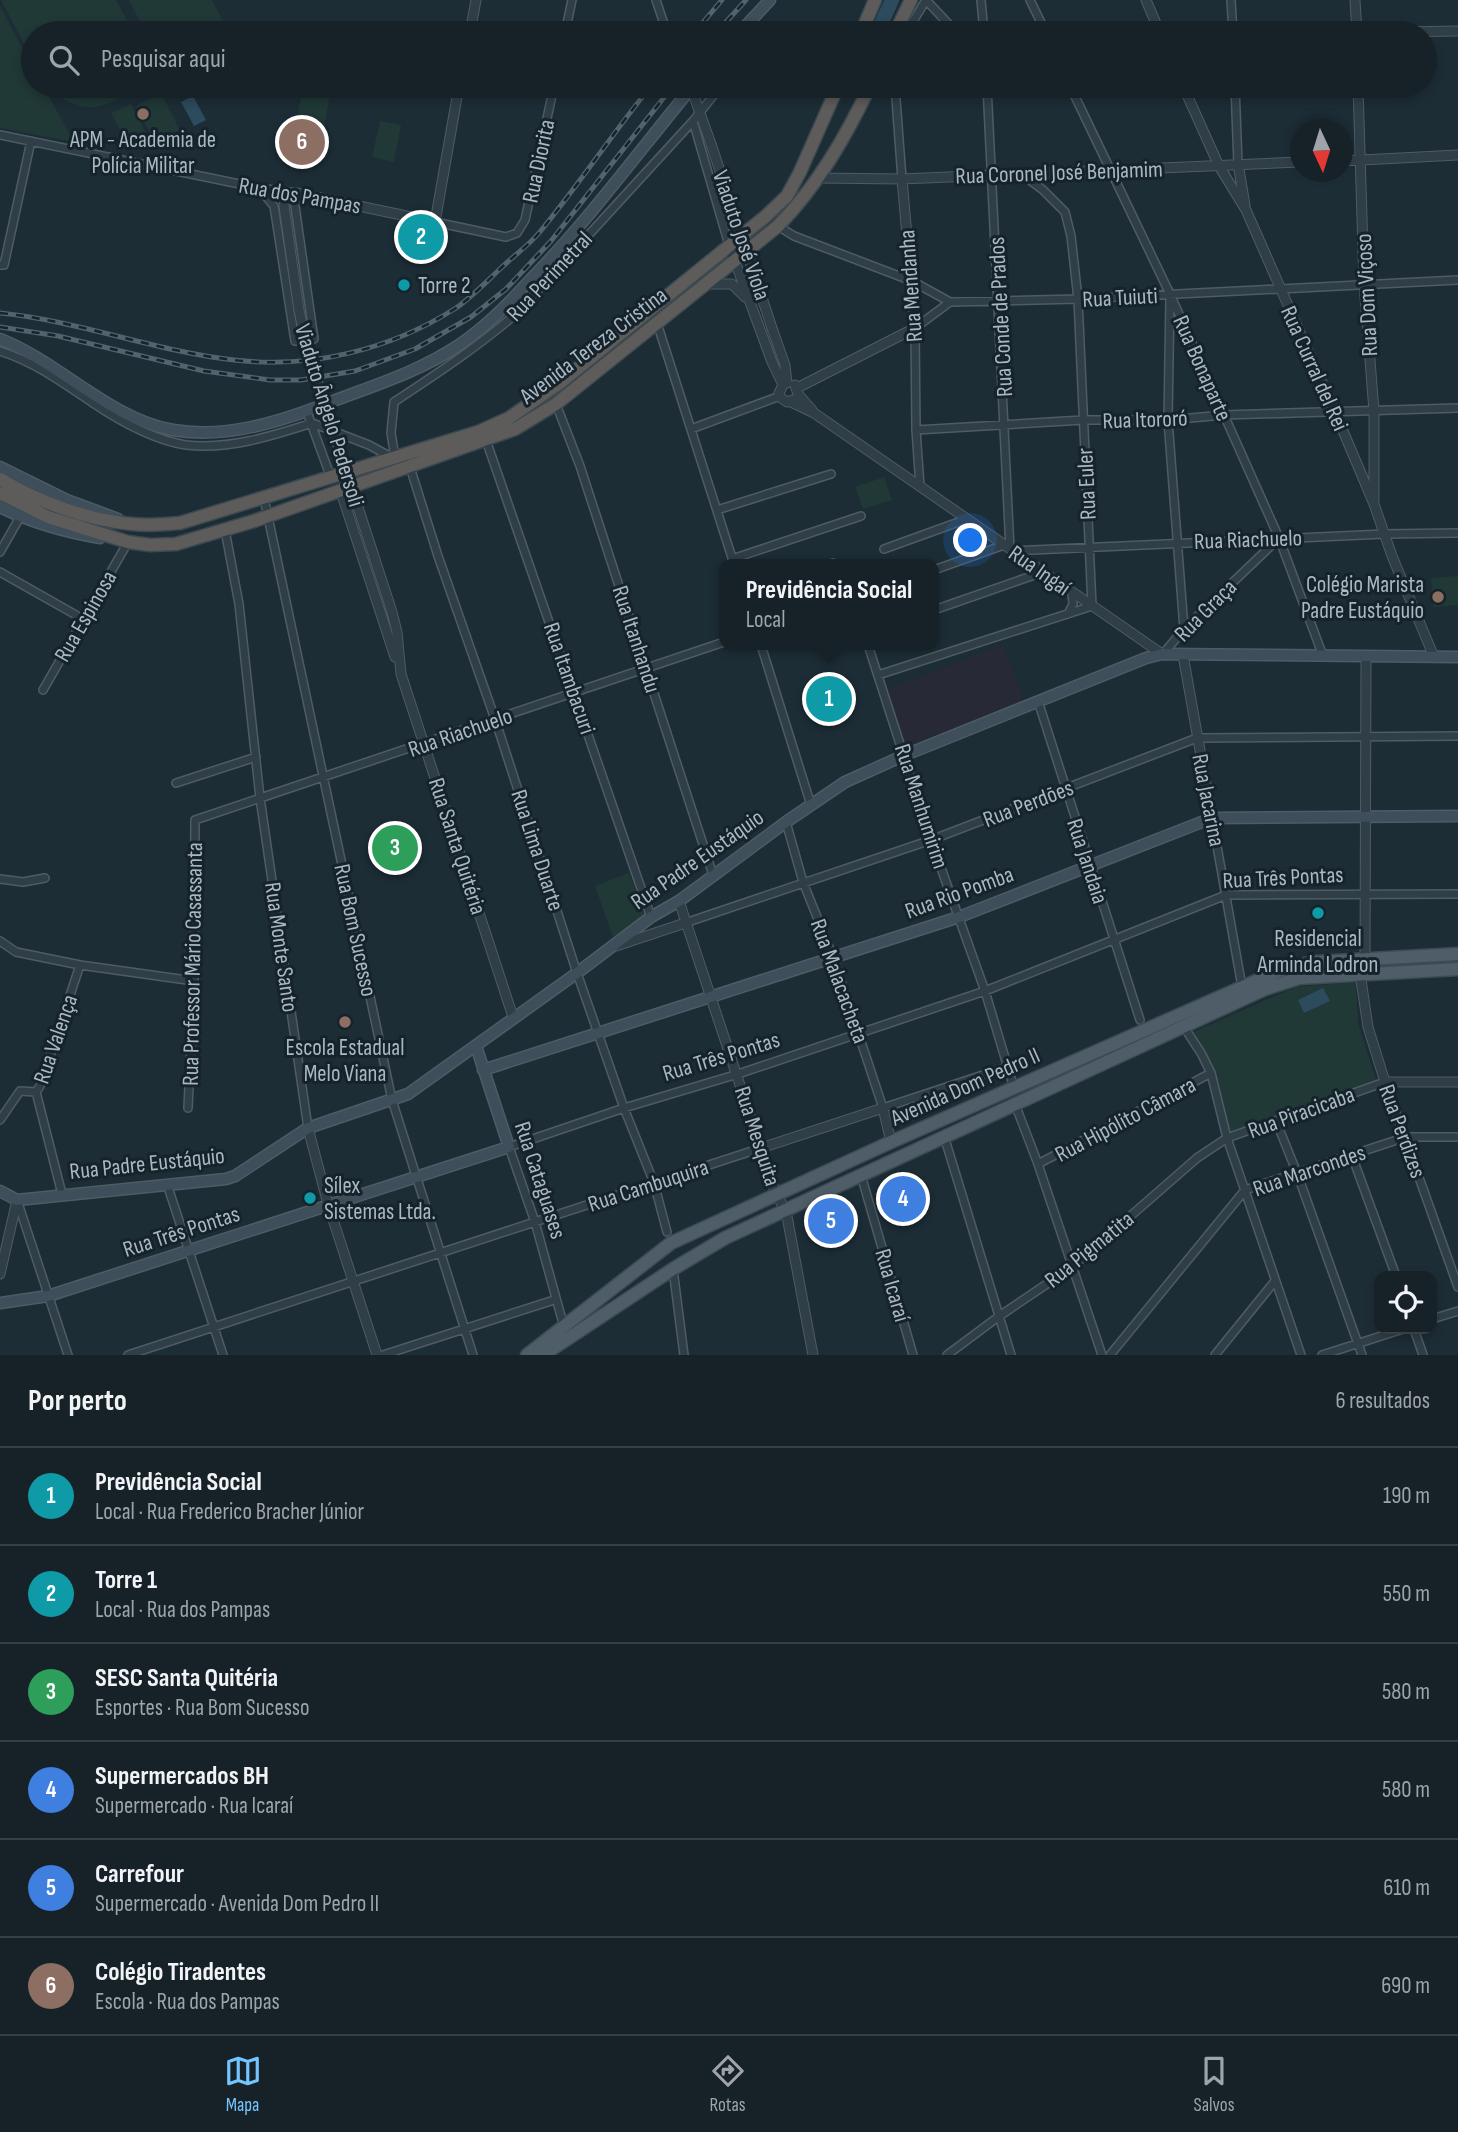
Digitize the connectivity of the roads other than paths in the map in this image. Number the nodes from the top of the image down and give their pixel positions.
1 (476, 0) edge
2 (572, 0) edge
3 (656, 0) edge
4 (770, 0) edge
5 (875, 0) edge
6 (911, 0) edge
7 (926, 0) edge
8 (981, 0) edge
9 (1030, 0) edge
10 (1146, 0) edge
11 (1231, 0) edge
12 (1355, 0) edge
13 (472, 21) edge
14 (568, 21) edge
15 (663, 21) edge
16 (750, 21) edge
17 (866, 21) edge
18 (901, 21) edge
19 (913, 21) edge
20 (946, 21) edge
21 (983, 21) edge
22 (1040, 21) edge
23 (1155, 21) edge
24 (1232, 21) edge
25 (1356, 21) edge
26 (1437, 31) edge
27 (1458, 31) edge
28 (457, 98) edge
29 (551, 98) edge
30 (683, 98) edge
31 (693, 98) edge
32 (712, 98) edge
33 (832, 98) edge
34 (864, 98) edge
35 (896, 98) edge
36 (988, 98) edge
37 (1076, 98) edge
38 (1188, 98) edge
39 (1235, 98) edge
40 (1358, 98) edge
41 (696, 118) junction
42 (0, 135) edge
43 (31, 141) junction
44 (1458, 155) edge
45 (1353, 160) edge
46 (1360, 160) junction
47 (1290, 162) edge
48 (1238, 164) junction
49 (1219, 166) junction
50 (1109, 169) junction
51 (1020, 173) junction
52 (993, 174) junction
53 (817, 178) junction
54 (902, 178) junction
55 (259, 188) junction
56 (297, 193) junction
57 (284, 209) junction
58 (1246, 210) junction
59 (435, 222) junction
60 (778, 226) junction
61 (517, 233) joint
62 (729, 244) junction
63 (734, 263) junction
64 (2, 265) edge
65 (1458, 280) edge
66 (912, 281) junction
67 (708, 284) junction
68 (1364, 284) junction
69 (1279, 288) junction
70 (1170, 294) junction
71 (1078, 299) junction
72 (748, 301) junction
73 (950, 302) junction
74 (999, 302) junction
75 (657, 323) junction
76 (915, 328) junction
77 (0, 339) edge
78 (0, 351) edge
79 (785, 384) junction
80 (796, 395) junction
81 (780, 396) junction
82 (556, 404) junction
83 (1458, 408) edge
84 (1374, 411) junction
85 (307, 412) junction
86 (1335, 412) junction
87 (1224, 415) junction
88 (1083, 420) junction
89 (1168, 420) junction
90 (312, 424) junction
91 (1005, 425) junction
92 (691, 429) junction
93 (916, 430) junction
94 (486, 440) junction
95 (393, 457) junction
96 (0, 467) edge
97 (410, 467) junction
98 (831, 474) dead end
99 (331, 478) junction
100 (0, 479) edge
101 (920, 486) junction
102 (340, 489) junction
103 (0, 494) edge
104 (264, 498) junction
105 (1374, 504) junction
106 (0, 507) edge
107 (717, 510) junction
108 (268, 515) junction
109 (861, 516) dead end
110 (20, 517) junction
111 (963, 521) junction
112 (134, 525) junction
113 (225, 530) junction
114 (1458, 533) edge
115 (1384, 534) junction
116 (1279, 538) junction
117 (128, 542) junction
118 (1179, 542) junction
119 (1089, 547) junction
120 (1009, 548) junction
121 (884, 549) dead end
122 (1037, 550) junction
123 (0, 552) edge
124 (732, 559) edge
125 (739, 559) edge
126 (1031, 563) junction
127 (939, 569) edge
128 (0, 572) edge
129 (1043, 572) junction
130 (1072, 593) junction
131 (1092, 606) junction
132 (939, 608) edge
133 (392, 612) joint
134 (1068, 614) junction
135 (83, 619) junction
136 (1184, 629) junction
137 (719, 644) edge
138 (763, 650) edge
139 (869, 650) edge
140 (1162, 654) junction
141 (1184, 655) junction
142 (1323, 656) junction
143 (1434, 657) junction
144 (1458, 657) edge
145 (1366, 658) junction
146 (647, 668) junction
147 (401, 674) junction
148 (878, 675) junction
149 (43, 690) dead end
150 (576, 693) junction
151 (1038, 701) junction
152 (495, 719) junction
153 (1367, 736) junction
154 (1458, 736) edge
155 (1197, 737) junction
156 (425, 744) junction
157 (905, 755) junction
158 (256, 757) junction
159 (324, 777) junction
160 (176, 783) dead end
161 (1065, 789) junction
162 (260, 798) junction
163 (811, 804) junction
164 (1458, 816) edge
165 (1366, 817) junction
166 (1212, 818) junction
167 (195, 820) joint
168 (786, 822) junction
169 (931, 840) junction
170 (1089, 866) junction
171 (713, 875) junction
172 (45, 878) dead end
173 (0, 879) edge
174 (803, 882) junction
175 (1365, 894) junction
176 (1458, 894) edge
177 (1226, 895) junction
178 (679, 901) junction
179 (652, 917) junction
180 (959, 917) junction
181 (685, 923) junction
182 (0, 941) edge
183 (1114, 941) junction
184 (611, 947) junction
185 (1458, 954) edge
186 (833, 957) junction
187 (1365, 959) junction
188 (80, 965) junction
189 (1458, 969) edge
190 (577, 973) junction
191 (1360, 973) junction
192 (194, 981) junction
193 (1242, 987) junction
194 (985, 991) junction
195 (711, 996) junction
196 (513, 1017) junction
197 (1140, 1020) dead end
198 (1184, 1027) junction
199 (860, 1033) junction
200 (598, 1034) junction
201 (476, 1046) junction
202 (1007, 1067) junction
203 (483, 1070) junction
204 (1211, 1073) junction
205 (738, 1074) junction
206 (1385, 1082) junction
207 (1458, 1082) edge
208 (1014, 1088) junction
209 (36, 1092) junction
210 (392, 1100) junction
211 (1015, 1104) junction
212 (188, 1108) dead end
213 (624, 1108) junction
214 (883, 1108) junction
215 (0, 1120) edge
216 (1276, 1121) junction
217 (308, 1128) junction
218 (944, 1136) junction
219 (1406, 1137) junction
220 (1458, 1137) edge
221 (1227, 1138) junction
222 (891, 1142) junction
223 (509, 1147) junction
224 (761, 1148) junction
225 (1352, 1156) junction
226 (1038, 1164) junction
227 (1297, 1173) junction
228 (861, 1175) junction
229 (416, 1178) junction
230 (167, 1183) junction
231 (653, 1183) junction
232 (1245, 1190) junction
233 (0, 1191) edge
234 (62, 1194) junction
235 (776, 1194) junction
236 (17, 1200) junction
237 (328, 1205) junction
238 (786, 1211) junction
239 (535, 1222) junction
240 (667, 1232) dead end
241 (188, 1251) junction
242 (441, 1254) junction
243 (1072, 1267) junction
244 (673, 1269) junction
245 (1394, 1271) edge
246 (0, 1274) edge
247 (1275, 1281) junction
248 (353, 1282) junction
249 (1458, 1287) edge
250 (47, 1296) junction
251 (554, 1300) junction
252 (0, 1303) edge
253 (1458, 1311) edge
254 (998, 1317) junction
255 (1437, 1317) edge
256 (564, 1327) junction
257 (214, 1328) junction
258 (464, 1329) junction
259 (1388, 1334) edge
260 (1417, 1334) edge
261 (1358, 1344) junction
262 (68, 1355) edge
263 (128, 1355) edge
264 (223, 1355) edge
265 (377, 1355) edge
266 (383, 1355) edge
267 (473, 1355) edge
268 (527, 1355) edge
269 (543, 1355) edge
270 (684, 1355) edge
271 (813, 1355) edge
272 (913, 1355) edge
273 (947, 1355) edge
274 (1011, 1355) edge
275 (1102, 1355) edge
276 (1110, 1355) edge
277 (1214, 1355) edge
278 (1301, 1355) edge
279 (1322, 1355) edge
280 (1362, 1355) edge
281 (1423, 1355) edge

1 - 13 street
2 - 14 street
3 - 15 street
4 - 16 main road
5 - 17 highway
6 - 18 highway
7 - 19 street
7 - 20 street
8 - 21 street
9 - 22 street
10 - 23 street
11 - 24 street
12 - 25 street
26 - 27 street
28 - 59 street
29 - 61 street, Rua Diorita
30 - 85 main road
31 - 41 street, Viaduto José Viola
32 - 41 street, Rua Perimetral
33 - 62 highway, Avenida Tereza Cristina
34 - 53 highway, Avenida Tereza Cristina
35 - 54 street, Rua Mendanha
36 - 52 street, Rua Conde de Prados
37 - 50 street, Rua Bonaparte
38 - 49 street, Rua Curral del Rei
39 - 48 street
40 - 46 street, Rua Dom Viçoso
41 - 62 street
41 - 79 street, Viaduto José Viola, bridge
41 - 95 street, Rua Perimetral
42 - 43 street, Rua dos Pampas
43 - 55 street, Rua dos Pampas
43 - 64 street
44 - 46 street
45 - 46 street
46 - 68 street, Rua Dom Viçoso
47 - 48 street, Rua Coronel José Benjamim
48 - 49 street, Rua Coronel José Benjamim
48 - 58 street
49 - 50 street, Rua Coronel José Benjamim
49 - 58 street, Rua Curral del Rei
50 - 51 street, Rua Coronel José Benjamim
50 - 70 street, Rua Bonaparte
51 - 52 street, Rua Coronel José Benjamim
51 - 71 street, Rua Euler
52 - 54 street, Rua Coronel José Benjamim
52 - 74 street, Rua Conde de Prados
53 - 54 street, Rua Coronel José Benjamim
53 - 60 highway, Avenida Tereza Cristina
54 - 66 street, Rua Mendanha
55 - 56 street, Rua dos Pampas
55 - 56 street
55 - 57 street
56 - 57 street
56 - 59 street, Rua dos Pampas
57 - 133 street, Viaduto Ângelo Pedersoli, bridge
58 - 69 street, Rua Curral del Rei
59 - 61 street, Rua dos Pampas
60 - 63 highway, Avenida Tereza Cristina
60 - 66 street
62 - 63 street
62 - 95 highway, Avenida Tereza Cristina
63 - 67 highway, Avenida Tereza Cristina
63 - 72 street
65 - 68 street, Rua Tuiuti
66 - 73 street
66 - 76 street, Rua Mendanha
67 - 72 street
67 - 75 highway, Avenida Tereza Cristina
68 - 69 street, Rua Tuiuti
68 - 84 street, Rua Dom Viçoso
69 - 70 street, Rua Tuiuti
69 - 86 street, Rua Curral del Rei
70 - 71 street, Rua Tuiuti
70 - 87 street, Rua Bonaparte
70 - 89 street
71 - 74 street, Rua Tuiuti
71 - 88 street, Rua Euler
72 - 79 street
73 - 74 street, Rua Tuiuti
73 - 76 street
74 - 91 street, Rua Conde de Prados
75 - 82 highway, Avenida Tereza Cristina
75 - 92 street
76 - 80 street
76 - 93 street, Rua Mendanha
77 - 85 main road
78 - 90 street
79 - 80 street
79 - 81 street
80 - 81 street
80 - 101 street, Rua Ingaí
81 - 92 street
82 - 94 highway, Avenida Tereza Cristina
82 - 146 street, Rua Itanhandu
83 - 84 street, Rua Itororó
84 - 86 street, Rua Itororó
84 - 105 street, Rua Dom Viçoso
85 - 90 street
86 - 87 street, Rua Itororó
86 - 105 street, Rua Curral del Rei
87 - 89 street, Rua Itororó
87 - 116 street, Rua Bonaparte
88 - 89 street, Rua Itororó
88 - 91 street, Rua Itororó
88 - 119 street, Rua Euler
89 - 118 street
90 - 95 street
90 - 99 street
91 - 93 street, Rua Itororó
91 - 120 street, Rua Conde de Prados
92 - 107 street
93 - 101 street, Rua Mendanha
94 - 97 highway, Avenida Tereza Cristina
94 - 150 street, Rua Itambacuri
95 - 99 highway, Avenida Tereza Cristina
96 - 112 main road, Avenida Tereza Cristina
97 - 102 highway, Avenida Tereza Cristina
97 - 152 street, Rua Lima Duarte
98 - 107 street
99 - 104 highway, Avenida Tereza Cristina
100 - 112 highway, Avenida Tereza Cristina
101 - 111 street, Rua Ingaí
102 - 108 highway, Avenida Tereza Cristina
102 - 147 street, Rua Santa Quitéria
103 - 117 highway, Avenida Tereza Cristina
104 - 108 street, Rua Bom Sucesso
104 - 112 highway, Avenida Tereza Cristina
105 - 115 street, Rua Curral del Rei
106 - 110 main road, Avenida Tereza Cristina
107 - 124 street
108 - 113 highway, Avenida Tereza Cristina
108 - 159 street, Rua Bom Sucesso
109 - 125 street
110 - 117 main road, Avenida Tereza Cristina
110 - 123 street
111 - 120 street, Rua Ingaí
111 - 121 street
113 - 117 highway, Avenida Tereza Cristina
113 - 158 street, Rua Monte Santo
114 - 115 street, Rua Riachuelo
115 - 116 street, Rua Riachuelo
115 - 143 street, Rua Curral del Rei
116 - 118 street, Rua Riachuelo
116 - 136 street, Rua Graça
116 - 142 street, Rua Bonaparte
117 - 135 street, Rua Espinosa
118 - 119 street, Rua Riachuelo
118 - 136 street
119 - 122 street, Rua Riachuelo
119 - 131 street, Rua Euler
120 - 122 street, Rua Riachuelo
120 - 126 street, Rua Ingaí
120 - 127 street
122 - 126 street
126 - 129 street, Rua Ingaí
128 - 135 street
129 - 130 street, Rua Ingaí
129 - 132 street
130 - 131 street, Rua Ingaí
130 - 134 street
131 - 134 street
131 - 140 street, Rua Ingaí
133 - 147 street, Rua Santa Quitéria
134 - 148 street
135 - 149 street, Rua Espinosa
136 - 140 street, Rua Graça
137 - 146 street, Rua Riachuelo
138 - 163 street
139 - 148 street, Rua Manhumirim
140 - 141 main road, Rua Padre Eustáquio
140 - 151 main road, Rua Padre Eustáquio
141 - 142 main road, Rua Padre Eustáquio
141 - 155 street, Rua Jacarina
142 - 145 main road, Rua Padre Eustáquio
143 - 144 main road, Rua Padre Eustáquio
143 - 145 main road, Rua Padre Eustáquio
145 - 153 street
146 - 150 street, Rua Riachuelo
146 - 171 street, Rua Itanhandu
147 - 156 street, Rua Santa Quitéria
148 - 157 street, Rua Manhumirim
150 - 152 street, Rua Riachuelo
150 - 179 street, Rua Itambacuri
151 - 157 main road, Rua Padre Eustáquio
151 - 161 street, Rua Jandaia
152 - 156 street, Rua Riachuelo
152 - 190 street, Rua Lima Duarte
153 - 154 street, Rua Perdões
153 - 155 street, Rua Perdões
153 - 165 street
155 - 161 street, Rua Perdões
155 - 166 street, Rua Jacarina
156 - 159 street, Rua Riachuelo
156 - 196 street, Rua Santa Quitéria
157 - 163 main road, Rua Padre Eustáquio
157 - 169 street, Rua Manhumirim
158 - 160 street
158 - 162 street, Rua Monte Santo
159 - 162 street, Rua Riachuelo
159 - 210 street, Rua Bom Sucesso
161 - 169 street, Rua Perdões
161 - 170 street, Rua Jandaia
162 - 167 street, Rua Riachuelo
162 - 217 street, Rua Monte Santo
163 - 168 main road, Rua Padre Eustáquio
164 - 165 main road, Rua Rio Pomba
165 - 166 main road, Rua Rio Pomba
165 - 175 street
166 - 170 main road, Rua Rio Pomba
166 - 177 street, Rua Jacarina
167 - 192 street, Rua Professor Mário Casassanta
168 - 171 main road, Rua Padre Eustáquio
168 - 174 street, Rua Malacacheta
169 - 174 street, Rua Perdões
169 - 180 street, Rua Manhumirim
170 - 180 main road, Rua Rio Pomba
170 - 183 street, Rua Jandaia
171 - 178 main road, Rua Padre Eustáquio
172 - 173 street
174 - 181 street, Rua Perdões
174 - 186 street, Rua Malacacheta
175 - 176 street, Rua Três Pontas
175 - 177 street, Rua Três Pontas
175 - 187 street
177 - 183 street, Rua Três Pontas
177 - 193 street, Rua Jacarina
178 - 179 main road, Rua Padre Eustáquio
178 - 181 street, Rua Mesquita
179 - 184 main road, Rua Padre Eustáquio
180 - 186 main road, Rua Rio Pomba
180 - 194 street, Rua Manhumirim
181 - 184 street, Rua Perdões
181 - 195 street, Rua Mesquita
182 - 188 street
183 - 194 street, Rua Três Pontas
183 - 197 street, Rua Jandaia
184 - 190 main road, Rua Padre Eustáquio
185 - 187 main road, Avenida Dom Pedro II
186 - 195 main road, Rua Rio Pomba
186 - 199 street, Rua Malacacheta
187 - 193 main road, Avenida Dom Pedro II
188 - 192 street
188 - 209 street, Rua Valença
189 - 191 main road, Avenida Dom Pedro II
190 - 196 main road, Rua Padre Eustáquio
190 - 200 street, Rua Lima Duarte
191 - 198 main road, Avenida Dom Pedro II
191 - 206 street, Rua Perdizes
192 - 212 street, Rua Professor Mário Casassanta
193 - 208 main road, Avenida Dom Pedro II
194 - 199 street, Rua Três Pontas
194 - 202 street, Rua Manhumirim
195 - 200 main road, Rua Rio Pomba
195 - 205 street, Rua Mesquita
196 - 201 main road, Rua Padre Eustáquio
198 - 204 street
198 - 211 main road, Avenida Dom Pedro II
199 - 205 street, Rua Três Pontas
199 - 214 street, Rua Malacacheta
200 - 203 main road, Rua Rio Pomba
200 - 213 street, Rua Lima Duarte
201 - 203 main road, Rua Cataguases
201 - 210 main road, Rua Padre Eustáquio
202 - 208 street, Rua Manhumirim
202 - 214 street, Rua Cambuquira
203 - 223 main road, Rua Cataguases
204 - 221 street
204 - 226 street, Rua Hipólito Câmara
205 - 213 street, Rua Três Pontas
205 - 224 street, Rua Mesquita
206 - 207 street, Rua Piracicaba
206 - 216 street, Rua Piracicaba
206 - 219 street, Rua Perdizes
208 - 222 main road, Avenida Dom Pedro II
209 - 215 street
209 - 234 street, Rua Valença
210 - 217 main road, Rua Padre Eustáquio
210 - 229 street, Rua Bom Sucesso
211 - 218 main road, Avenida Dom Pedro II
211 - 226 street
213 - 223 street, Rua Três Pontas
213 - 231 street, Rua Lima Duarte
214 - 222 street, Rua Malacacheta
214 - 224 street, Rua Cambuquira
216 - 221 street, Rua Piracicaba
216 - 227 street
217 - 230 main road, Rua Padre Eustáquio
217 - 237 street, Rua Monte Santo
218 - 228 main road, Avenida Dom Pedro II
218 - 254 street
219 - 220 street, Rua Marcondes
219 - 225 street, Rua Marcondes
219 - 249 street, Rua Perdizes
221 - 232 street
221 - 243 street, Rua Pigmatita
222 - 235 main road, Avenida Dom Pedro II
223 - 229 main road, Rua Três Pontas
223 - 239 street, Rua Cataguases
224 - 231 street, Rua Cambuquira
224 - 235 street, Rua Mesquita
225 - 227 street, Rua Marcondes
225 - 245 street
226 - 243 street
227 - 232 street, Rua Marcondes
227 - 261 street
228 - 238 main road, Avenida Dom Pedro II
228 - 272 street, Rua Icaraí
229 - 237 main road, Rua Três Pontas
229 - 242 street, Rua Bom Sucesso
230 - 234 main road, Rua Padre Eustáquio
230 - 241 street
231 - 239 street, Rua Cambuquira
231 - 240 street, Rua Lima Duarte
232 - 247 street
232 - 276 street, Rua Marcondes
233 - 236 main road
234 - 236 main road, Rua Padre Eustáquio
235 - 238 street, Rua Mesquita
235 - 256 main road, Avenida Dom Pedro II
236 - 246 street
236 - 250 street
237 - 241 main road, Rua Três Pontas
237 - 248 street, Rua Monte Santo
238 - 244 main road, Avenida Dom Pedro II
238 - 271 street, Rua Mesquita
239 - 242 street, Rua Cambuquira
239 - 251 street, Rua Cataguases
241 - 250 main road, Rua Três Pontas
241 - 257 street
242 - 248 street, Rua Cambuquira
242 - 258 street, Rua Bom Sucesso
243 - 254 street, Rua Pigmatita
243 - 275 street
244 - 269 main road, Avenida Dom Pedro II
244 - 270 street
247 - 277 street
247 - 278 street
248 - 257 street, Rua Cambuquira
248 - 265 street, Rua Monte Santo
250 - 252 main road, Rua Três Pontas
250 - 262 street
251 - 256 street, Rua Cataguases
251 - 258 street
253 - 255 street
254 - 273 street, Rua Pigmatita
254 - 274 street
256 - 268 main road, Avenida Dom Pedro II
257 - 263 street, Rua Cambuquira
257 - 264 street
258 - 266 street
258 - 267 street, Rua Bom Sucesso
259 - 261 street
260 - 281 street
261 - 279 street
261 - 280 street

